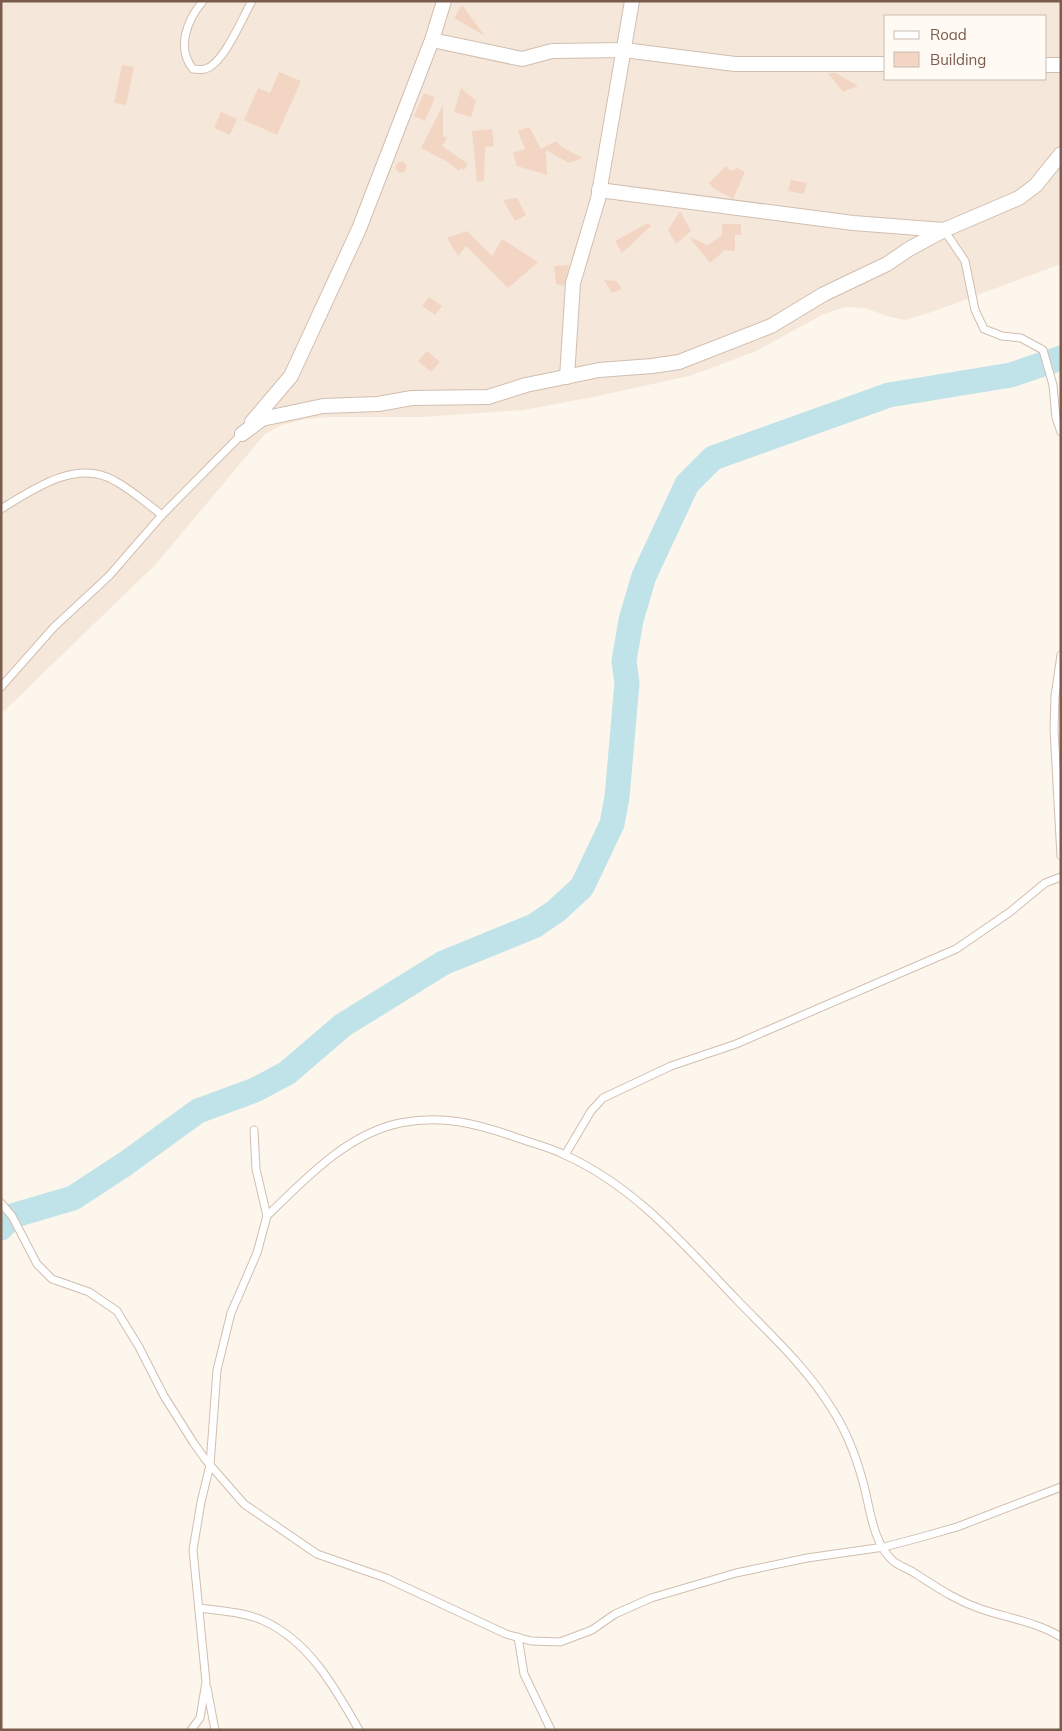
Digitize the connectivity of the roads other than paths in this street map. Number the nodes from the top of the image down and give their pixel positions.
1 (203, 1) edge
2 (252, 1) edge
3 (444, 1) edge
4 (632, 1) edge
5 (432, 40) junction
6 (624, 50) junction
7 (884, 64) edge
8 (1047, 65) edge
9 (1061, 65) edge
10 (1061, 154) edge
11 (599, 190) junction
12 (944, 230) junction
13 (567, 377) junction
14 (1061, 432) edge
15 (242, 434) junction
16 (1, 509) edge
17 (162, 515) junction
18 (1061, 655) edge
19 (1, 687) edge
20 (1061, 856) edge
21 (1061, 877) edge
22 (254, 1130) dead end
23 (565, 1155) junction
24 (1, 1203) edge
25 (267, 1216) junction
26 (210, 1466) junction
27 (1061, 1488) edge
28 (884, 1547) junction
29 (199, 1608) junction
30 (518, 1637) junction
31 (1061, 1637) edge
32 (206, 1682) junction
33 (191, 1730) edge
34 (215, 1730) edge
35 (359, 1730) edge
36 (551, 1730) edge

1 - 2 lane
3 - 5 street
4 - 6 street
5 - 6 street
5 - 15 street
6 - 7 street
6 - 11 street
8 - 9 street
10 - 12 street
11 - 12 street
11 - 13 street
12 - 13 street
12 - 14 lane
13 - 15 street
15 - 17 lane
16 - 17 lane
17 - 19 lane
18 - 20 lane
21 - 23 lane
22 - 25 lane
23 - 25 lane
23 - 28 lane
24 - 26 lane
25 - 26 lane
26 - 29 lane
26 - 30 lane
27 - 28 lane
28 - 30 lane
28 - 31 lane
29 - 32 lane
29 - 35 lane
30 - 36 lane
32 - 33 lane
32 - 34 lane

